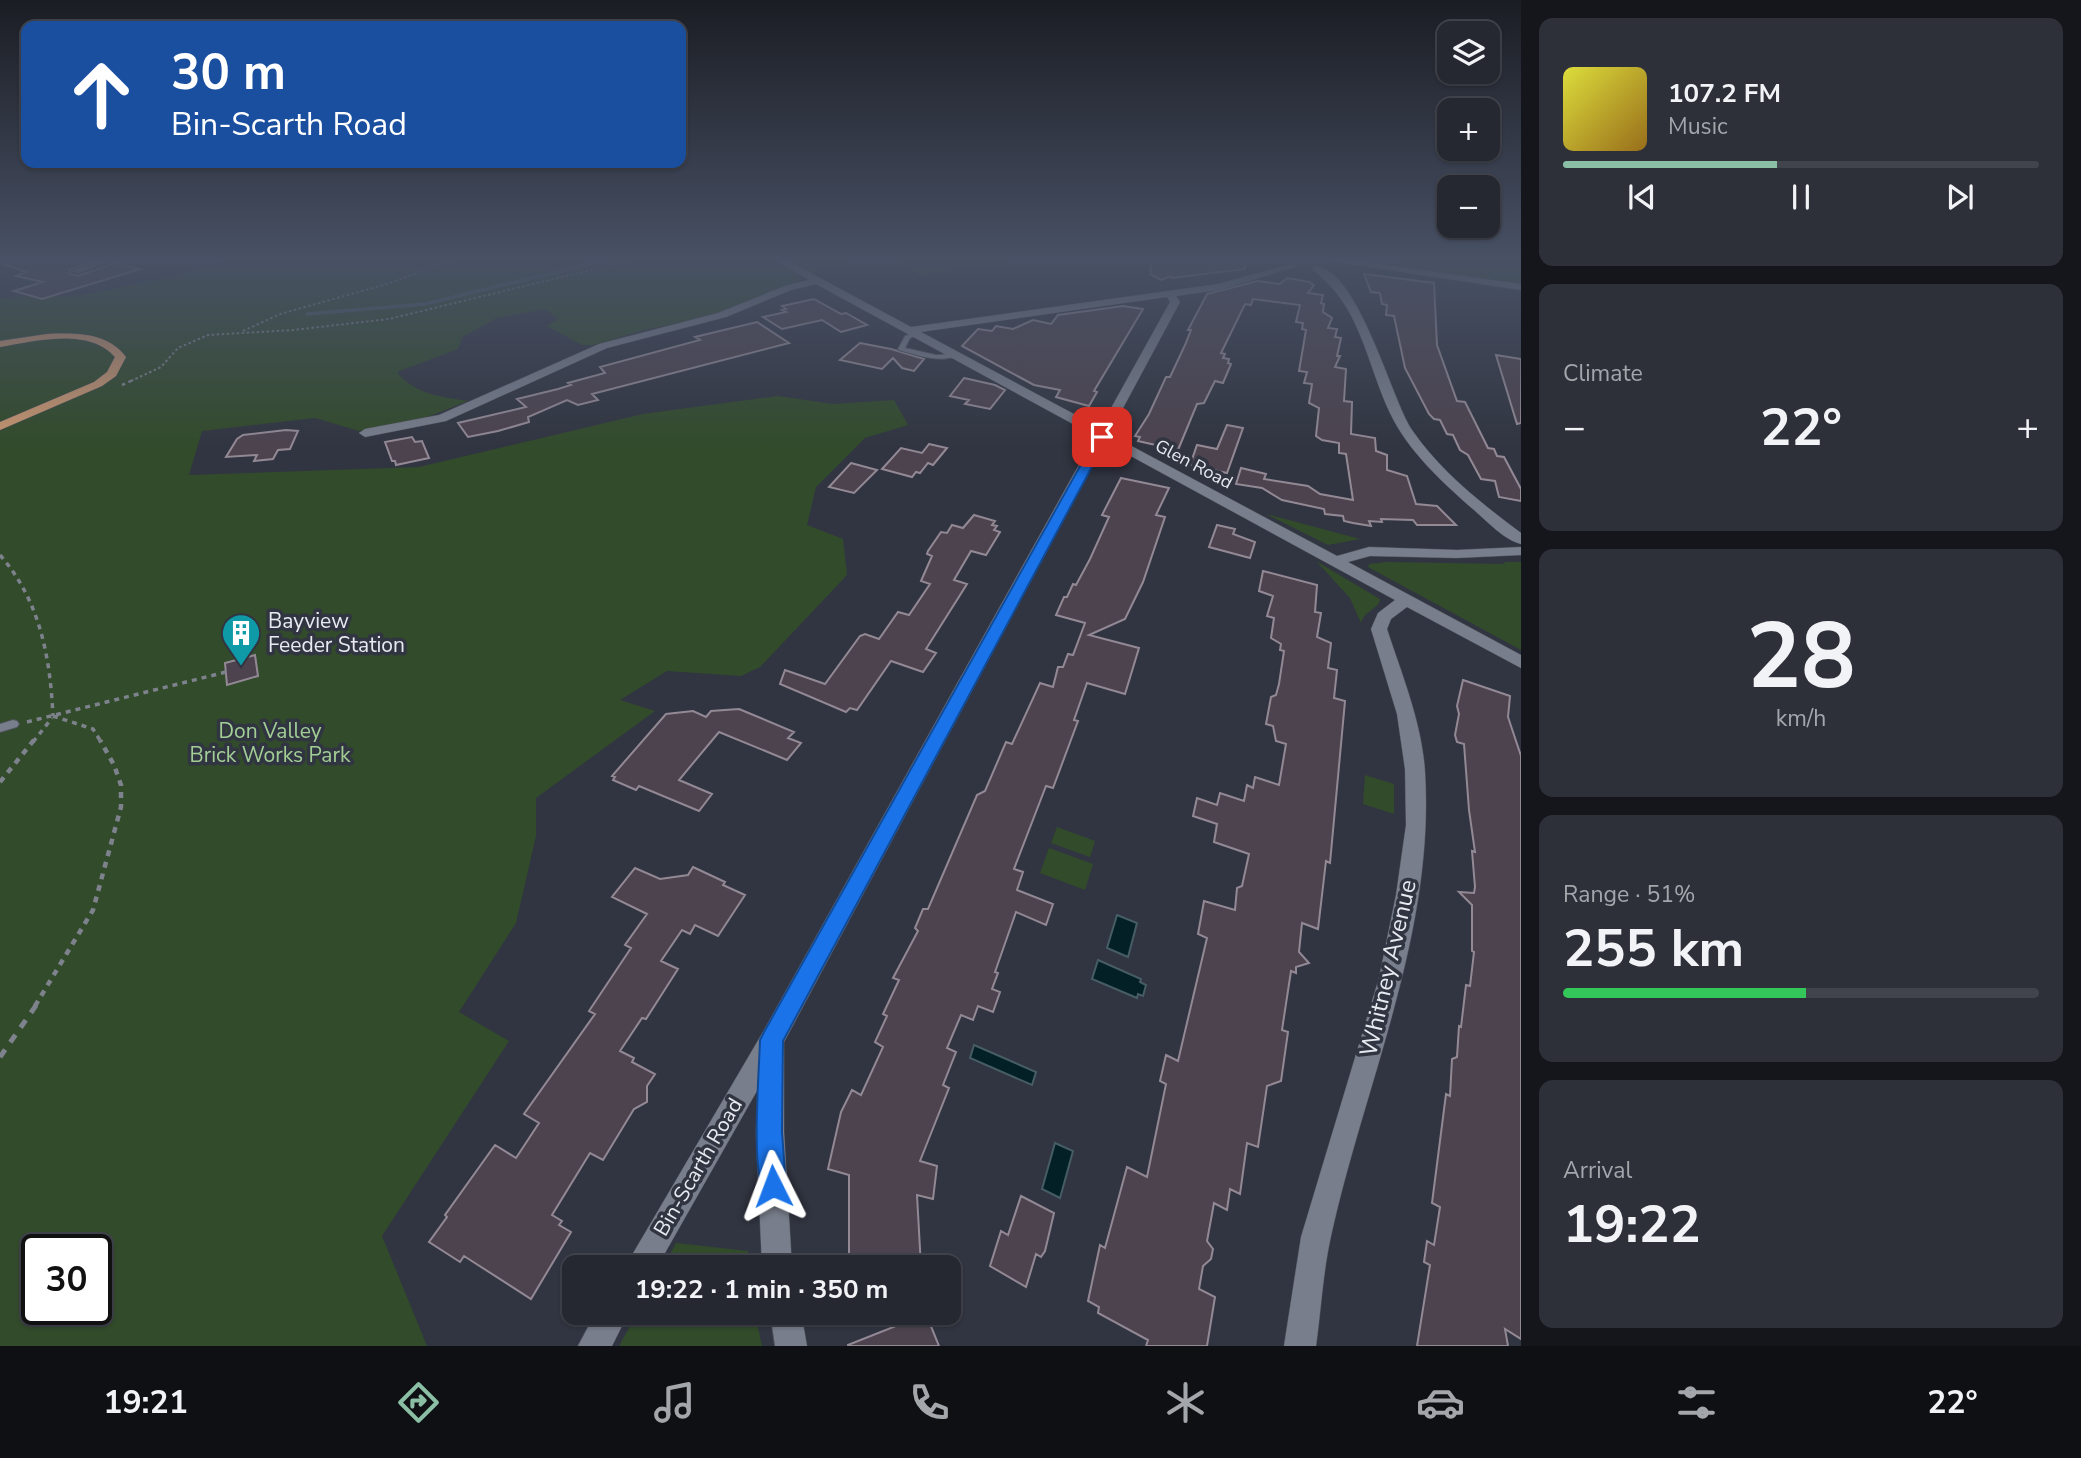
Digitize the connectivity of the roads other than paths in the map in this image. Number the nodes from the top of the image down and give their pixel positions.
1 (700, 321) edge
2 (889, 321) edge
3 (992, 321) edge
4 (1165, 321) edge
5 (1357, 321) edge
6 (911, 333) junction
7 (0, 344) edge
8 (953, 356) junction
9 (0, 426) edge
10 (365, 433) dead end
11 (1102, 437) junction
12 (1521, 540) edge
13 (1521, 551) edge
14 (1336, 561) junction
15 (1406, 600) junction
16 (1521, 662) edge
17 (13, 724) road end
18 (0, 728) edge
19 (772, 1040) junction
20 (647, 1255) edge
21 (776, 1255) edge
22 (606, 1325) edge
23 (787, 1325) edge
24 (594, 1346) edge
25 (791, 1346) edge
26 (1300, 1346) edge

1 - 10 street
2 - 6 street, Glen Road
3 - 6 street
4 - 11 street, Bin-Scarth Road
5 - 12 street
6 - 8 street, Glen Road
6 - 8 lane
7 - 9 main road
8 - 11 street, Glen Road
11 - 14 street, Glen Road
11 - 19 street, Bin-Scarth Road
13 - 14 street
14 - 15 street, Glen Road
15 - 16 street, Glen Road
15 - 26 street, Whitney Avenue
17 - 18 lane
19 - 20 street, Bin-Scarth Road
19 - 21 street
22 - 24 street
23 - 25 street

